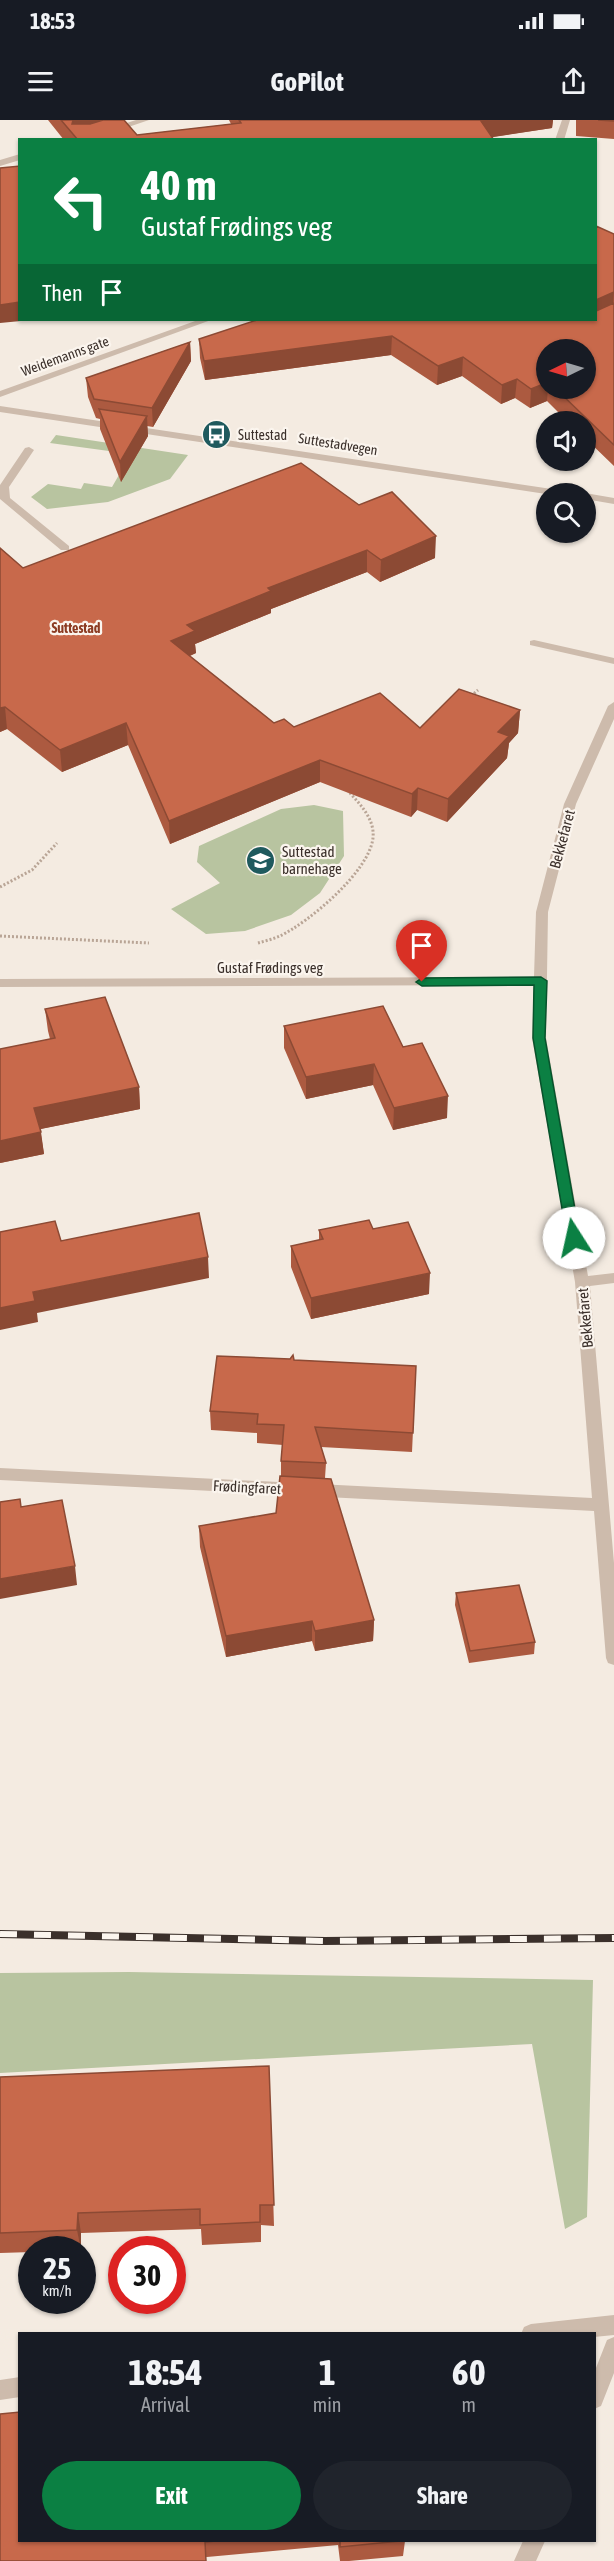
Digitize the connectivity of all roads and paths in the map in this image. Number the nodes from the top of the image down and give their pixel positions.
1 (145, 120) edge
2 (566, 120) edge
3 (86, 138) edge
4 (560, 138) edge
5 (18, 158) edge
6 (0, 163) edge
7 (203, 321) edge
8 (0, 394) edge
9 (0, 409) edge
10 (29, 450) dead end
11 (536, 490) edge
12 (596, 498) edge
13 (614, 501) edge
14 (65, 548) dead end
15 (534, 643) dead end
16 (614, 661) edge
17 (478, 690) dead end
18 (470, 698) edge
19 (614, 706) edge
20 (355, 782) edge
21 (57, 843) dead end
22 (0, 887) edge
23 (0, 936) edge
24 (155, 944) dead end
25 (257, 944) dead end
26 (541, 981) junction
27 (0, 983) edge
28 (614, 1278) edge
29 (582, 1282) junction
30 (0, 1474) edge
31 (601, 1505) junction
32 (614, 1658) edge
33 (614, 2325) edge
34 (549, 2332) edge
35 (614, 2347) edge
36 (18, 2388) edge
37 (0, 2390) edge
38 (596, 2393) edge
39 (534, 2542) edge
40 (525, 2561) edge

1 - 3 street
2 - 4 street
5 - 6 street
7 - 8 street, Weidemanns gate
9 - 11 street, Suttestadvegen
10 - 14 street
12 - 13 street
15 - 16 street
17 - 18 path
19 - 26 street, Bekkefaret
20 - 25 path
21 - 22 path
23 - 24 path
26 - 27 street, Gustaf Frødings veg
26 - 29 street, Bekkefaret
28 - 29 street
29 - 31 street, Bekkefaret
30 - 31 street, Frødingfaret
31 - 32 street, Bekkefaret
33 - 34 street
35 - 38 street
36 - 37 street
39 - 40 street

